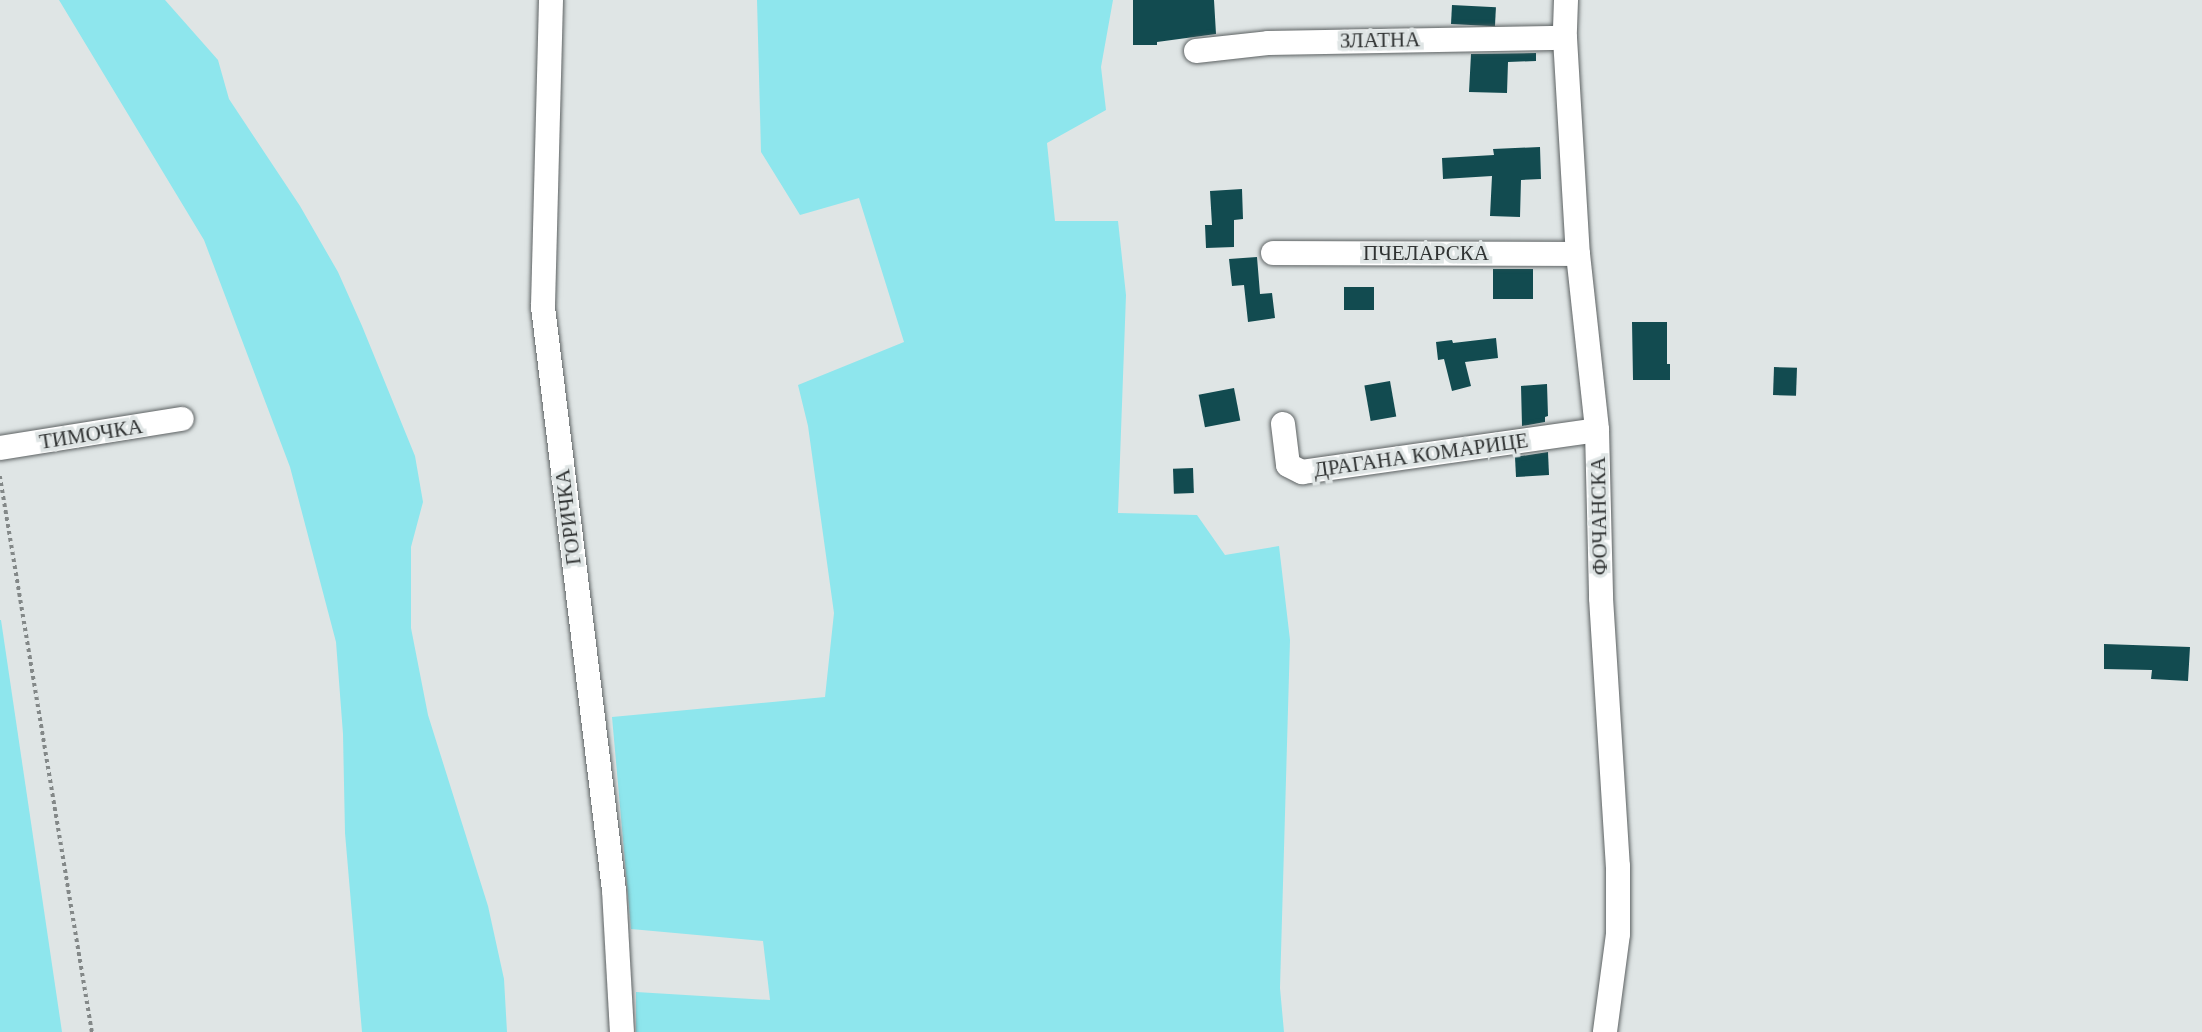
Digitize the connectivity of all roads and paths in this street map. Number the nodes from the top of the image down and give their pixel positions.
1 (551, 0) edge
2 (1566, 0) edge
3 (1565, 38) junction
4 (1196, 51) dead end
5 (1273, 253) dead end
6 (1578, 254) junction
7 (182, 419) dead end
8 (1283, 424) dead end
9 (1597, 430) junction
10 (0, 448) edge
11 (0, 476) edge
12 (92, 1032) edge
13 (622, 1032) edge
14 (1605, 1032) edge

1 - 13 street, ГОРИЧКА
2 - 3 street, ФОЧАНСКА
3 - 4 street, ЗЛАТНА
3 - 6 street, ФОЧАНСКА
5 - 6 street, ПЧЕЛАРСКА
6 - 9 street, ФОЧАНСКА
7 - 10 street, ТИМОЧКА
8 - 9 street, ДРАГАНА КОМАРИЦЕ
9 - 14 street, ФОЧАНСКА
11 - 12 path

